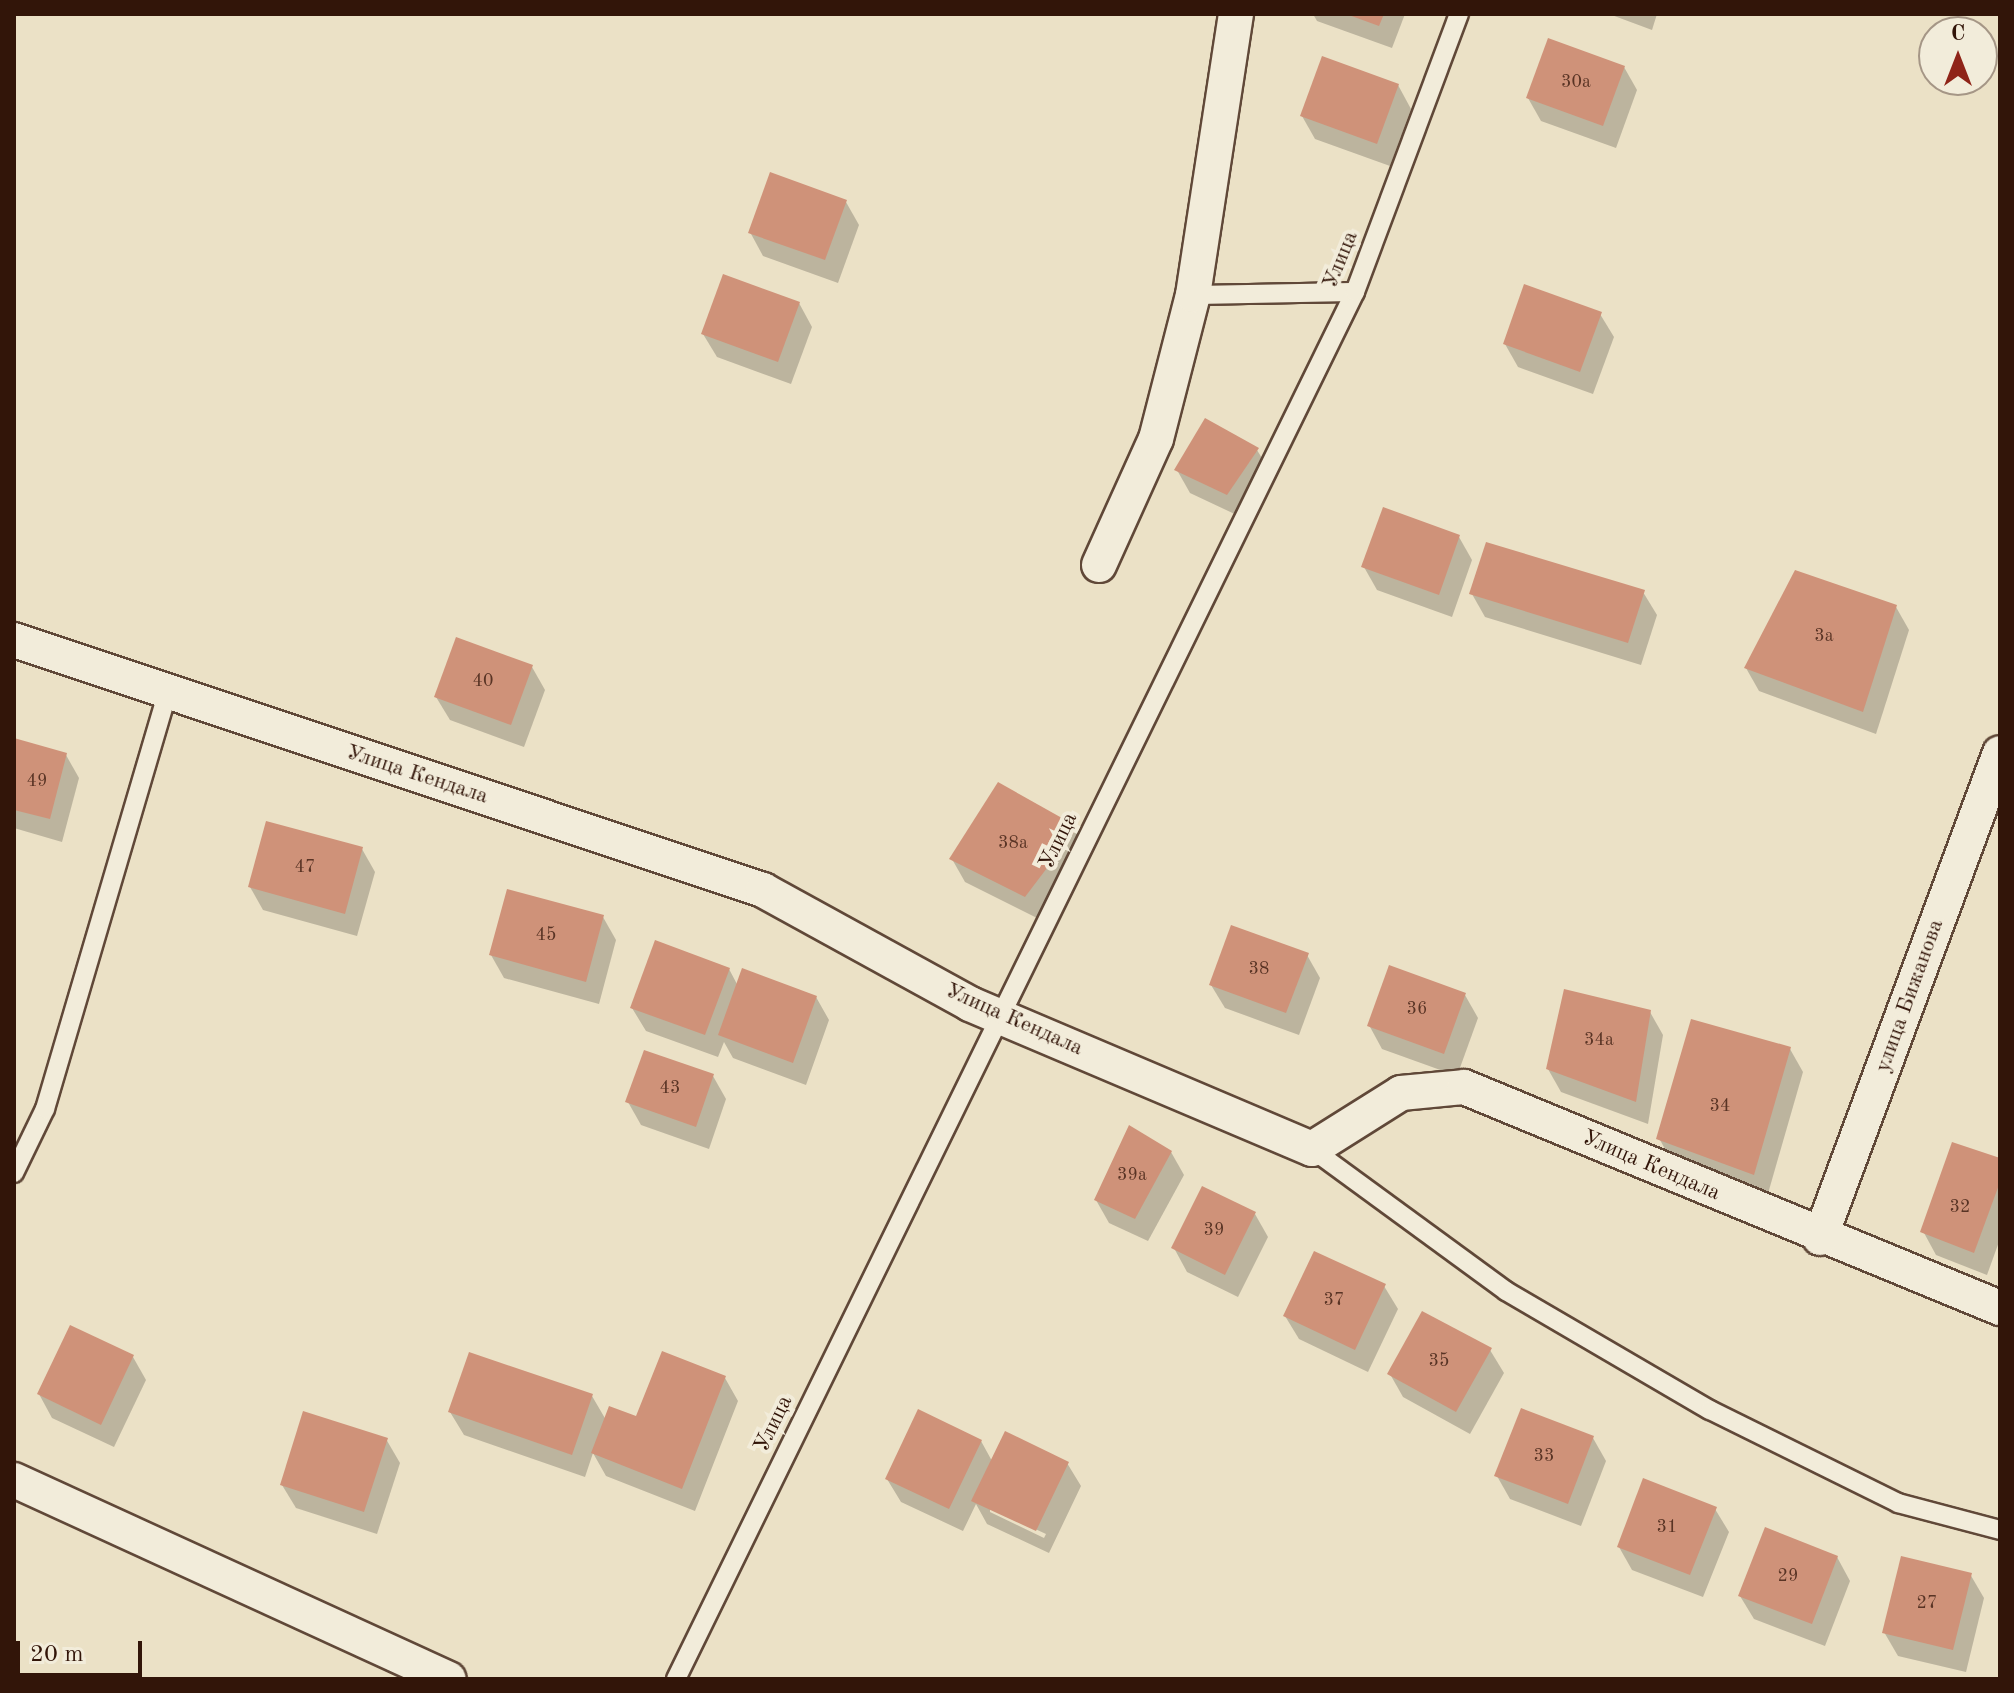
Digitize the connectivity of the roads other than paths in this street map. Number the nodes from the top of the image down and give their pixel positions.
1 (1236, 14) edge
2 (1459, 14) edge
3 (1355, 292) junction
4 (1193, 295) junction
5 (1099, 565) dead end
6 (14, 640) edge
7 (168, 692) junction
8 (2000, 753) edge
9 (1000, 1016) junction
10 (1312, 1149) junction
11 (14, 1173) edge
12 (1820, 1238) junction
13 (2000, 1308) edge
14 (14, 1480) edge
15 (2000, 1530) edge
16 (449, 1679) edge
17 (676, 1679) edge

1 - 4 street
2 - 3 lane, Улица
3 - 4 lane
3 - 9 lane, Улица
4 - 5 street
6 - 7 street, Улица Кендала
7 - 9 street, Улица Кендала
7 - 11 lane
8 - 12 street, улица Бижанова
9 - 10 street, Улица Кендала
9 - 17 lane, Улица
10 - 12 street, Улица Кендала
10 - 15 lane
12 - 13 street, Улица Кендала
14 - 16 street

